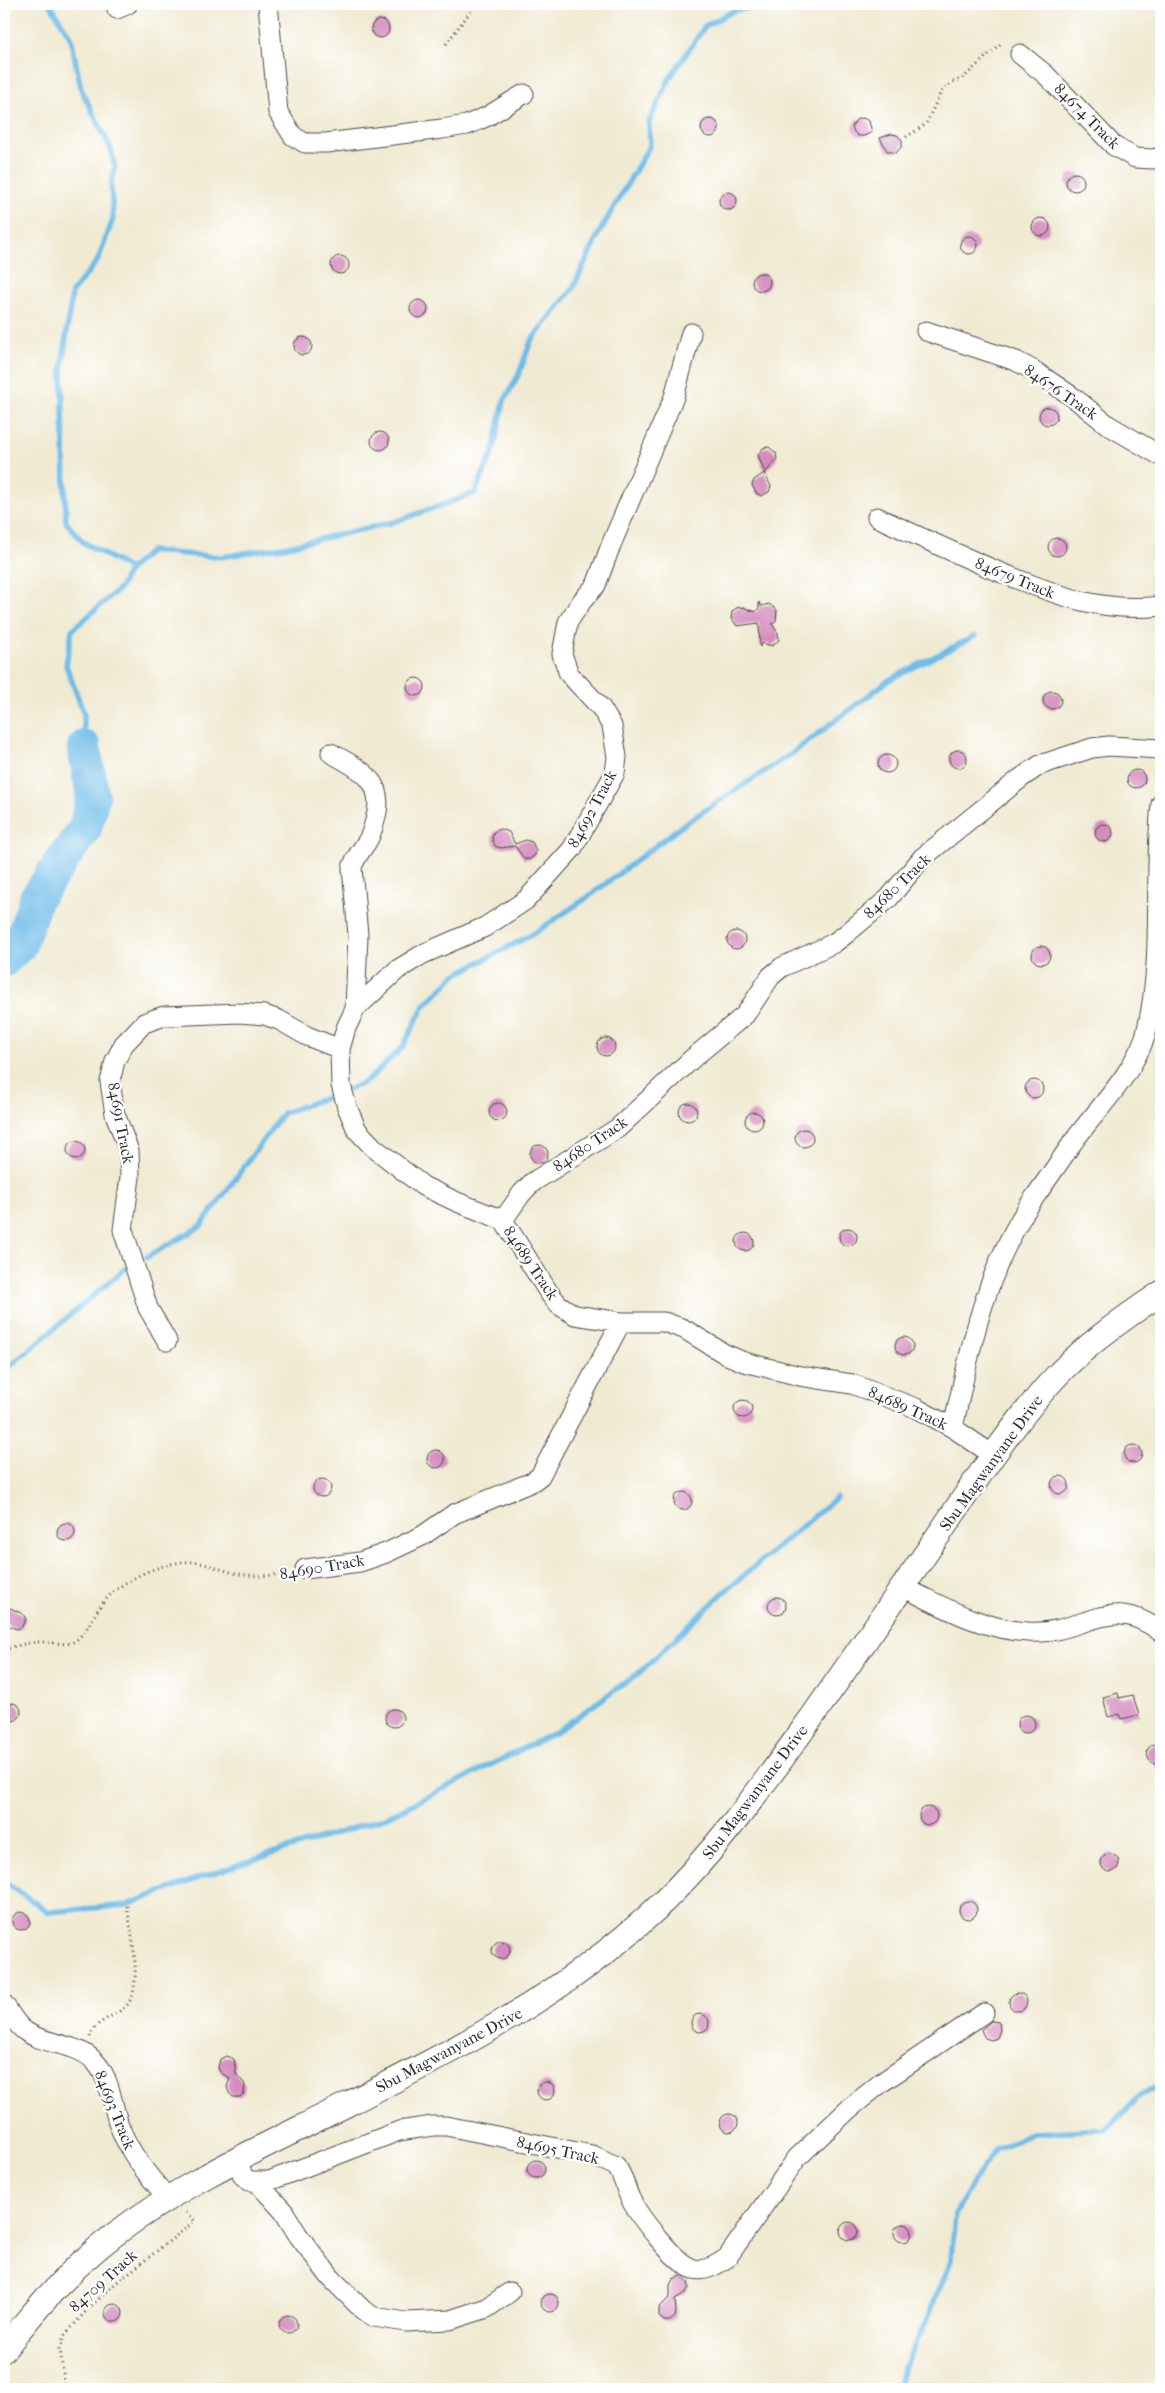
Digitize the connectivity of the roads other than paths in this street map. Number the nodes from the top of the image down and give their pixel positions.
1 (268, 4) edge
2 (1020, 54) road end
3 (524, 94) dead end
4 (1161, 157) edge
5 (926, 331) dead end
6 (691, 333) dead end
7 (1161, 456) edge
8 (877, 517) dead end
9 (1161, 606) edge
10 (1161, 749) edge
11 (331, 753) dead end
12 (1161, 804) edge
13 (355, 1009) junction
14 (340, 1049) junction
15 (503, 1220) junction
16 (1161, 1293) edge
17 (621, 1322) junction
18 (167, 1341) dead end
19 (953, 1428) junction
20 (993, 1455) junction
21 (305, 1569) road end
22 (903, 1588) junction
23 (1161, 1632) edge
24 (4, 2004) edge
25 (984, 2013) dead end
26 (237, 2159) junction
27 (257, 2182) junction
28 (168, 2198) junction
29 (510, 2292) dead end
30 (4, 2350) edge

1 - 3 street
2 - 4 street, 84674 Track
5 - 7 street, 84676 Track
6 - 13 street, 84692 Track
8 - 9 street, 84679 Track
10 - 15 street, 84680 Track
11 - 13 street, 84689 Track
12 - 19 street
13 - 14 street, 84689 Track
14 - 15 street, 84689 Track
14 - 18 street, 84691 Track
15 - 17 street, 84689 Track
16 - 20 main road, Sbu Magwanyane Drive
17 - 19 street, 84689 Track
17 - 21 street, 84690 Track
19 - 20 street, 84689 Track
20 - 22 main road, Sbu Magwanyane Drive
22 - 23 street
22 - 26 main road, Sbu Magwanyane Drive
24 - 28 street, 84693 Track
25 - 27 street, 84695 Track
26 - 27 street
26 - 28 main road, Sbu Magwanyane Drive
27 - 29 street
28 - 30 main road, Sbu Magwanyane Drive

